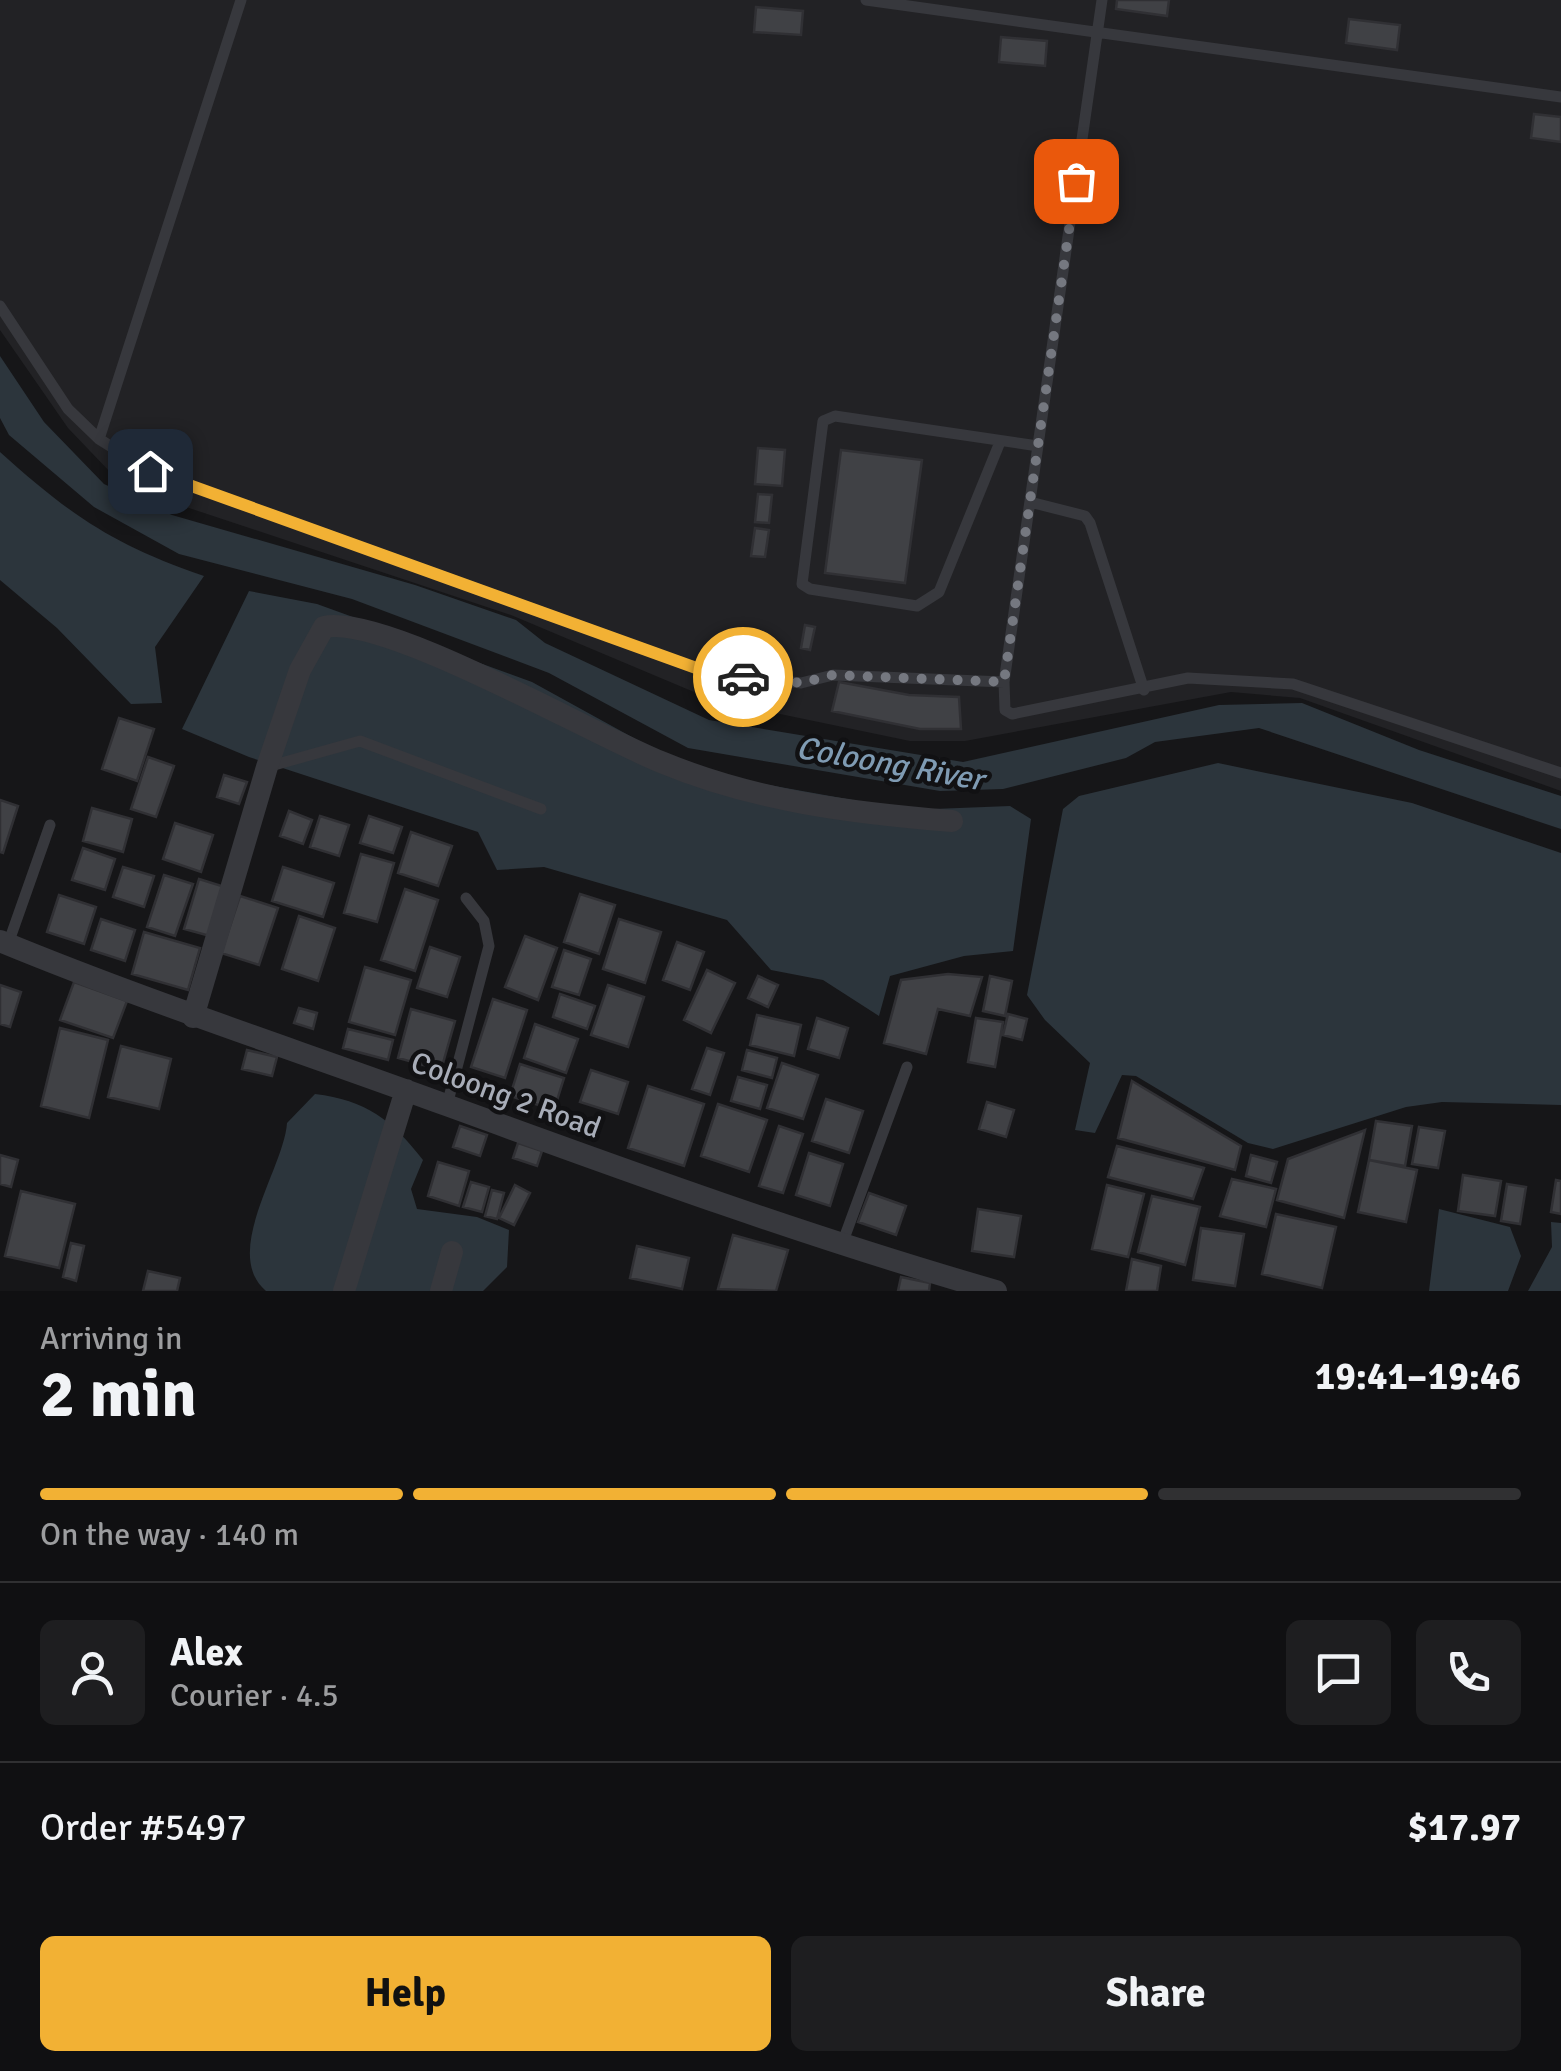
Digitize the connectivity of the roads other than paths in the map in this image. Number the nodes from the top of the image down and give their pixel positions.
1 (241, 0) edge
2 (866, 0) edge
3 (1102, 0) edge
4 (1098, 29) junction
5 (1561, 98) edge
6 (0, 306) edge
7 (99, 439) junction
8 (1000, 442) junction
9 (1038, 446) junction
10 (1030, 502) junction
11 (1004, 682) junction
12 (1144, 690) junction
13 (267, 767) junction
14 (1561, 772) edge
15 (540, 810) dead end
16 (952, 822) dead end
17 (50, 825) dead end
18 (466, 898) dead end
19 (4, 942) edge
20 (193, 1017) junction
21 (907, 1067) dead end
22 (406, 1090) junction
23 (447, 1105) junction
24 (842, 1244) junction
25 (452, 1252) dead end
26 (344, 1291) edge
27 (440, 1291) edge
28 (996, 1291) edge

1 - 7 lane
2 - 4 lane
3 - 4 lane
4 - 5 lane
4 - 9 lane
6 - 7 lane
7 - 11 lane
8 - 8 lane
8 - 9 lane
9 - 10 lane
10 - 11 lane
10 - 12 lane
11 - 12 lane
12 - 14 lane
13 - 15 lane
13 - 16 street
13 - 20 street
17 - 19 lane
18 - 23 lane
19 - 20 street, Coloong 2 Road
20 - 22 street, Coloong 2 Road
21 - 24 lane
22 - 23 street, Coloong 2 Road
22 - 26 street
23 - 24 street, Coloong 2 Road
24 - 28 street, Coloong 2 Road
25 - 27 street

